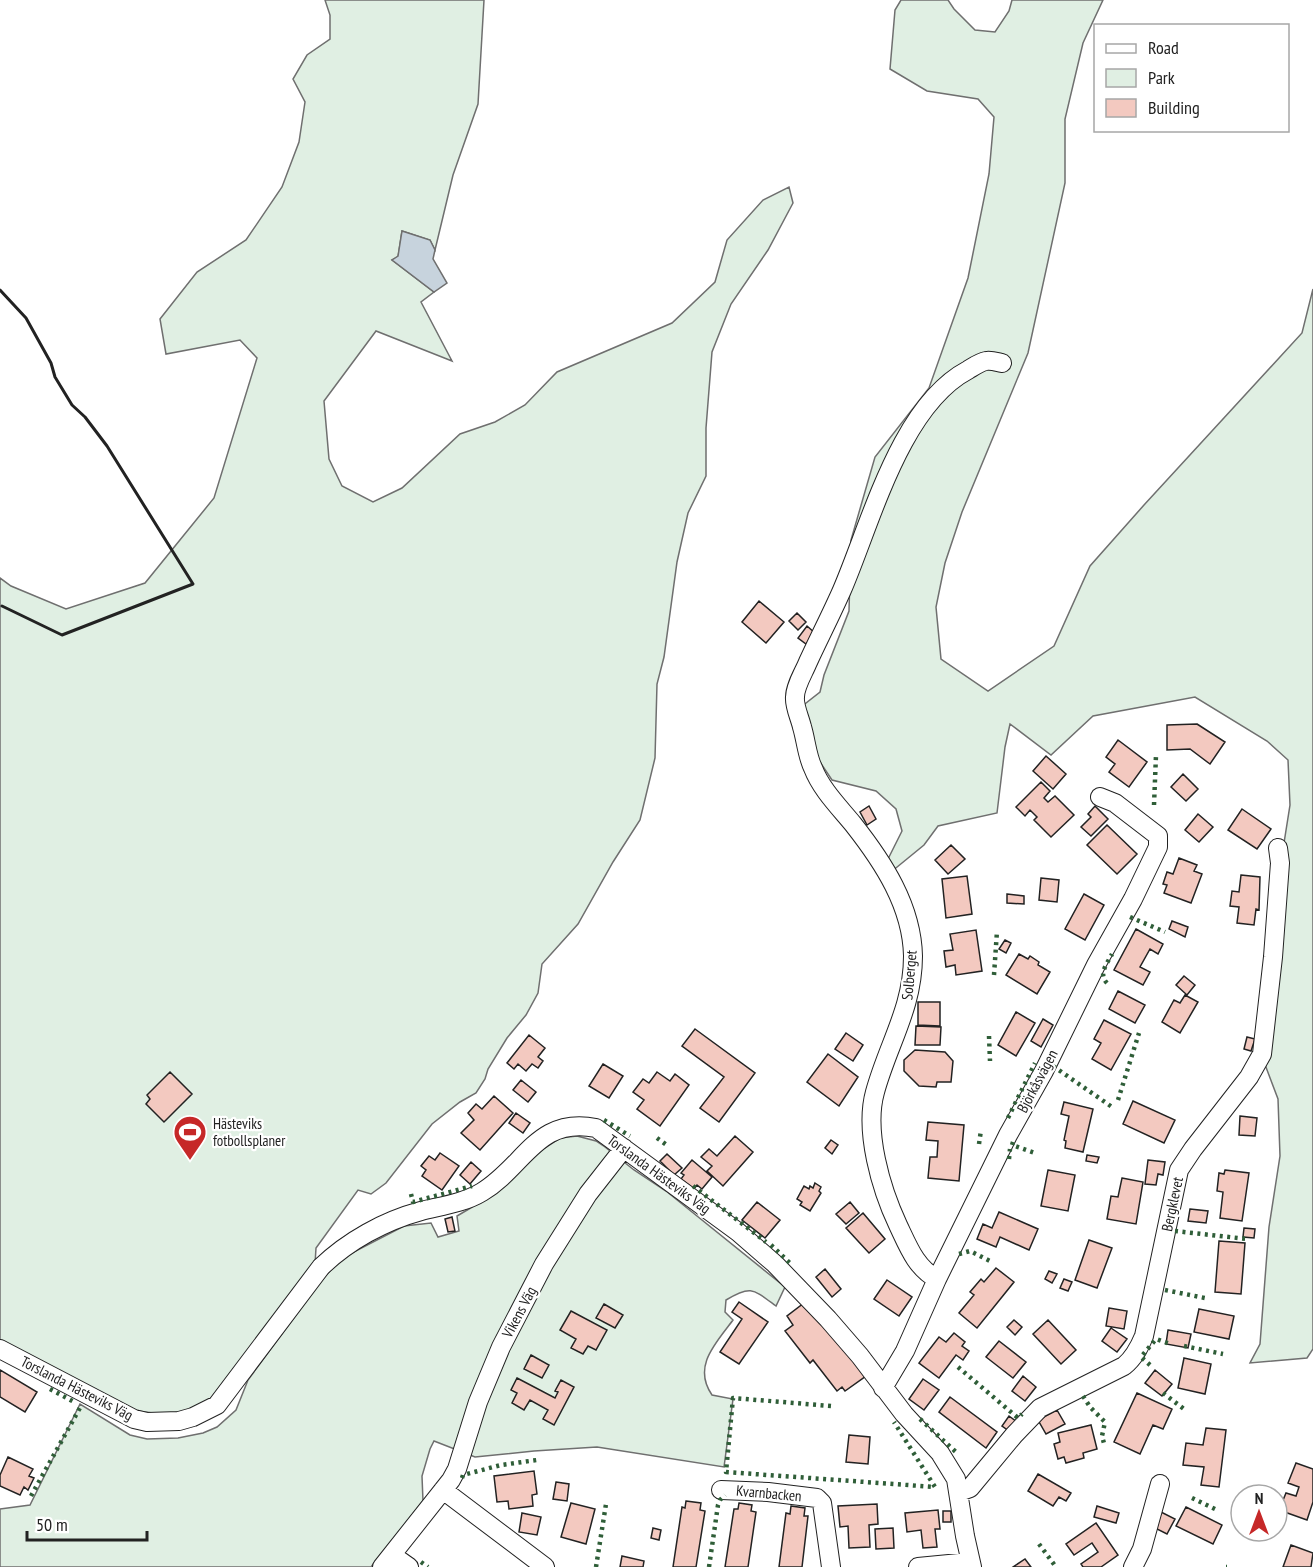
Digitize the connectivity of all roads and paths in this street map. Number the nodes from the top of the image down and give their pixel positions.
1 (1002, 363) dead end
2 (1100, 797) dead end
3 (1278, 848) dead end
4 (624, 1148) junction
5 (937, 1279) junction
6 (0, 1349) edge
7 (883, 1388) junction
8 (1160, 1484) dead end
9 (443, 1490) junction
10 (721, 1490) dead end
11 (959, 1492) junction
12 (387, 1561) edge
13 (971, 1564) edge
14 (409, 1567) edge
15 (545, 1567) edge
16 (831, 1567) edge
17 (918, 1567) edge
18 (1133, 1567) edge

1 - 5 street, Solberget
2 - 5 street, Björkåsvägen
3 - 11 street, Bergklevet
4 - 6 street, Torslanda Hästeviks Väg
4 - 7 street, Torslanda Hästeviks Väg
4 - 9 street, Vikens Väg
5 - 7 street, Björkåsvägen
7 - 11 street, Torslanda Hästeviks Väg
8 - 18 street
9 - 12 street, Vikens Väg
9 - 15 street
10 - 16 street, Kvarnbacken
11 - 13 street, Torslanda Hästeviks Väg
12 - 14 street, Vikens Väg
13 - 17 street

